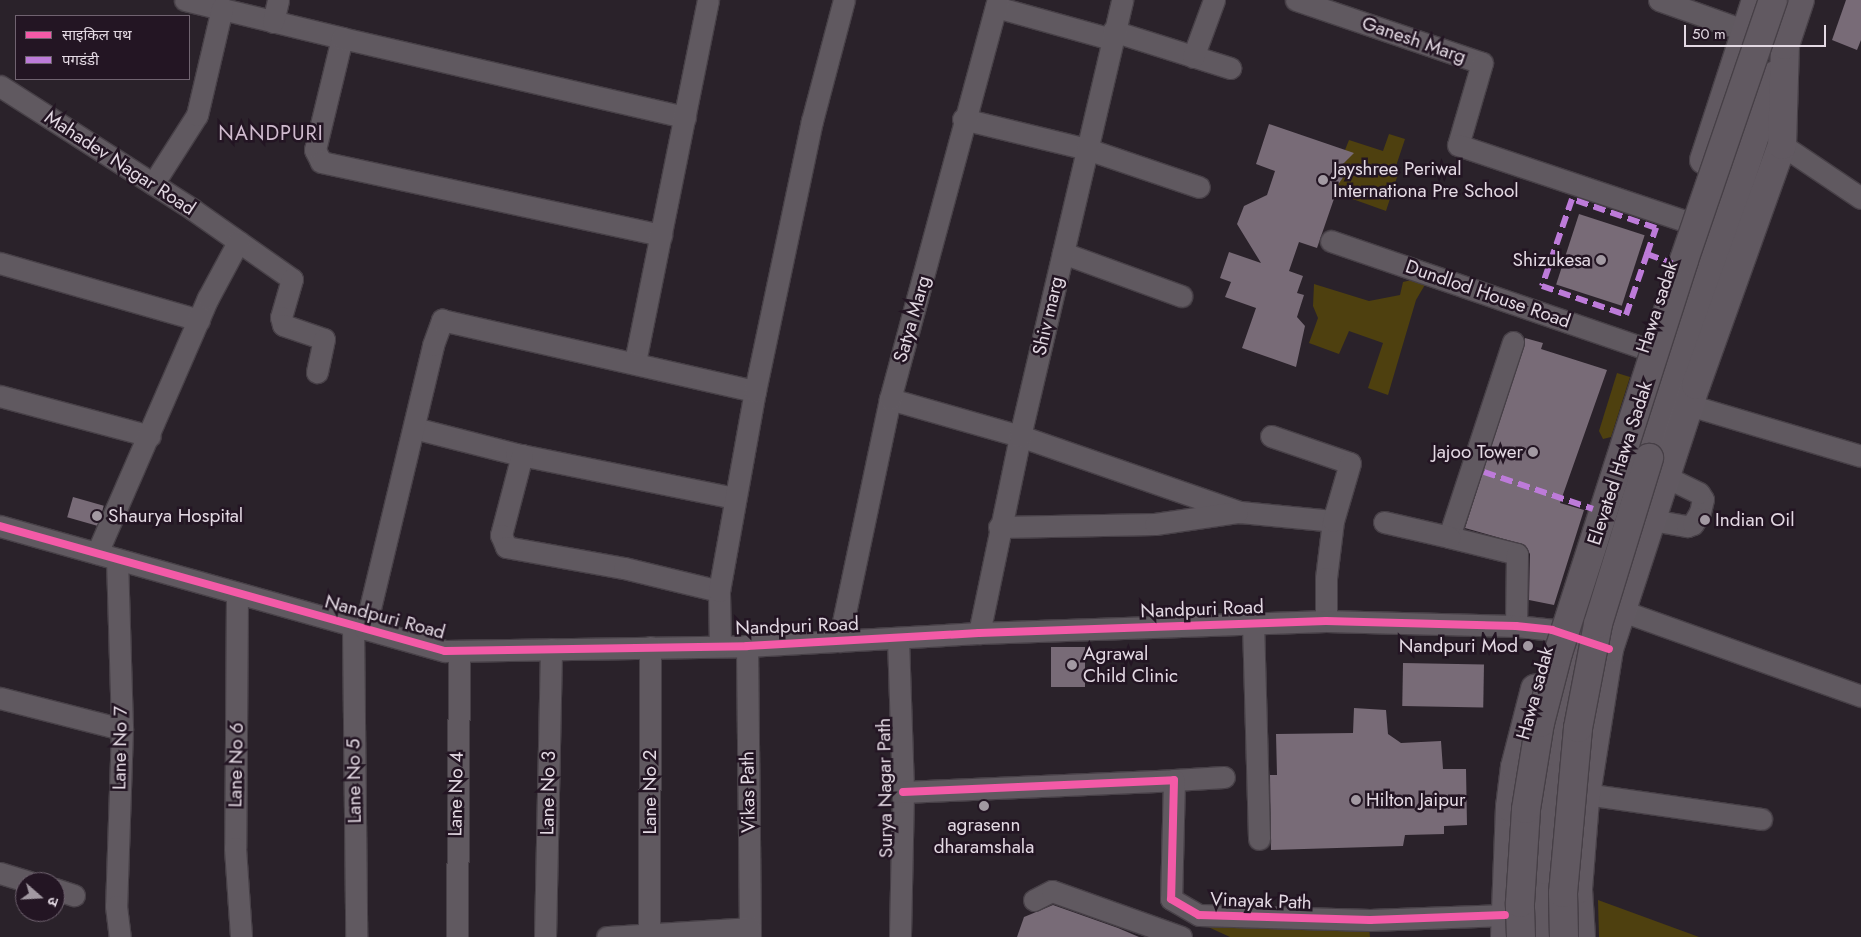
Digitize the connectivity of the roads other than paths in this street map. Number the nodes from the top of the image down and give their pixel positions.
1 (185, 0) edge
2 (278, 0) edge
3 (708, 0) edge
4 (844, 0) edge
5 (1122, 0) edge
6 (1214, 0) edge
7 (1296, 0) edge
8 (1659, 0) edge
9 (1756, 0) edge
10 (1773, 0) edge
11 (1800, 0) edge
12 (997, 4) edge
13 (222, 8) junction
14 (273, 22) junction
15 (1746, 31) junction
16 (1112, 35) junction
17 (342, 38) junction
18 (1785, 45) junction
19 (1193, 57) junction
20 (1230, 68) dead end
21 (0, 86) edge
22 (685, 117) junction
23 (963, 119) junction
24 (1782, 145) junction
25 (1087, 149) junction
26 (152, 184) junction
27 (1199, 187) dead end
28 (1861, 198) edge
29 (1685, 221) junction
30 (661, 235) junction
31 (1331, 241) dead end
32 (238, 242) junction
33 (1063, 254) junction
34 (0, 263) edge
35 (1181, 296) dead end
36 (199, 320) junction
37 (1513, 342) dead end
38 (1644, 348) junction
39 (634, 362) junction
40 (317, 372) dead end
41 (755, 391) junction
42 (0, 396) edge
43 (890, 399) junction
44 (1689, 405) junction
45 (414, 428) junction
46 (150, 436) junction
47 (1020, 436) junction
48 (1271, 436) dead end
49 (522, 455) junction
50 (1861, 456) edge
51 (1657, 467) junction
52 (735, 498) junction
53 (1240, 512) junction
54 (1652, 520) junction
55 (1333, 521) junction
56 (1384, 522) dead end
57 (0, 526) edge
58 (999, 527) junction
59 (1449, 537) junction
60 (107, 556) junction
61 (719, 591) junction
62 (237, 593) junction
63 (1622, 612) junction
64 (1326, 621) junction
65 (1253, 623) junction
66 (1516, 626) junction
67 (359, 627) junction
68 (1552, 630) junction
69 (978, 633) junction
70 (898, 639) junction
71 (1581, 639) junction
72 (839, 640) junction
73 (720, 645) junction
74 (747, 646) junction
75 (650, 647) junction
76 (551, 649) junction
77 (1609, 649) junction
78 (459, 651) junction
79 (1861, 696) edge
80 (0, 698) edge
81 (122, 729) junction
82 (1224, 777) dead end
83 (1174, 780) junction
84 (903, 792) junction
85 (1586, 794) junction
86 (1761, 820) dead end
87 (1259, 839) dead end
88 (0, 874) edge
89 (15, 878) edge
90 (1034, 900) dead end
91 (1505, 926) edge
92 (750, 932) edge
93 (649, 935) edge
94 (120, 937) edge
95 (241, 937) edge
96 (356, 937) edge
97 (457, 937) edge
98 (545, 937) edge
99 (608, 937) edge
100 (900, 937) edge
101 (1181, 937) edge
102 (1521, 937) edge
103 (1547, 937) edge
104 (1564, 937) edge
105 (1581, 937) edge

1 - 13 street
2 - 14 street
3 - 22 street
4 - 41 street
5 - 16 street, Shiv marg
6 - 19 street
7 - 29 street, Ganesh Marg
8 - 15 street
9 - 15 main road, Hawa sadak
10 - 102 main road, Elevated Hawa Sadak, bridge
11 - 18 main road
12 - 16 street
12 - 23 street, Satya Marg
13 - 14 street
13 - 26 street
14 - 17 street
15 - 18 street
15 - 29 main road, Hawa sadak
16 - 19 street
16 - 25 street, Shiv marg
17 - 22 street
17 - 30 street
18 - 24 main road
18 - 51 main road, Elevated Hawa Sadak
19 - 20 street
21 - 26 street, Mahadev Nagar Road
22 - 30 street
23 - 25 street
23 - 43 street, Satya Marg
24 - 28 street
24 - 44 main road
25 - 27 street
25 - 33 street, Shiv marg
26 - 32 street, Mahadev Nagar Road
29 - 38 main road, Hawa sadak
30 - 39 street
31 - 38 street, Dundlod House Road
32 - 36 street
32 - 40 street, Mahadev Nagar Road
33 - 35 street
33 - 47 street, Shiv marg
34 - 36 street
36 - 46 street
37 - 59 street
38 - 68 main road, Hawa sadak
39 - 41 street
39 - 45 street, Lane No 5
41 - 52 street
42 - 46 street
43 - 47 street
43 - 72 street, Satya Marg
44 - 50 street
44 - 51 main road
45 - 49 street
45 - 67 street, Lane No 5
46 - 60 street
47 - 53 street
47 - 58 street, Shiv marg
48 - 55 street
49 - 52 street
49 - 61 street
51 - 54 main road
51 - 54 street
51 - 104 main road, Elevated Hawa Sadak, bridge
52 - 61 street
53 - 55 street
53 - 58 street
54 - 63 main road
55 - 64 street
56 - 59 street
57 - 60 street, Nandpuri Road
58 - 69 street, Shiv marg
59 - 66 street
60 - 62 street, Nandpuri Road
60 - 81 street, Lane No 7
61 - 73 street
62 - 67 street, Nandpuri Road
62 - 95 street, Lane No 6
63 - 77 main road
63 - 79 street
64 - 65 street, Nandpuri Road
64 - 66 street, Nandpuri Road
65 - 69 street, Nandpuri Road
65 - 87 street
66 - 68 street, Nandpuri Road
67 - 78 street, Nandpuri Road
67 - 96 street, Lane No 5
68 - 71 street, Nandpuri Road
68 - 91 main road, Hawa sadak
69 - 70 street, Nandpuri Road
70 - 72 street, Nandpuri Road
70 - 84 street, Surya Nagar Path
71 - 77 street, Nandpuri Road
71 - 103 main road
72 - 74 street, Nandpuri Road
73 - 74 street, Nandpuri Road
73 - 75 street, Nandpuri Road
74 - 92 street, Vikas Path
75 - 76 street, Nandpuri Road
75 - 93 street, Lane No 2
76 - 78 street, Nandpuri Road
76 - 98 street, Lane No 3
77 - 85 main road
78 - 97 street, Lane No 4
80 - 81 street
81 - 94 street, Lane No 7
82 - 83 street
83 - 84 street
83 - 91 street, Vinayak Path
84 - 100 street, Surya Nagar Path
85 - 86 street
85 - 105 main road
88 - 89 street
90 - 101 street
92 - 93 street
93 - 99 street

